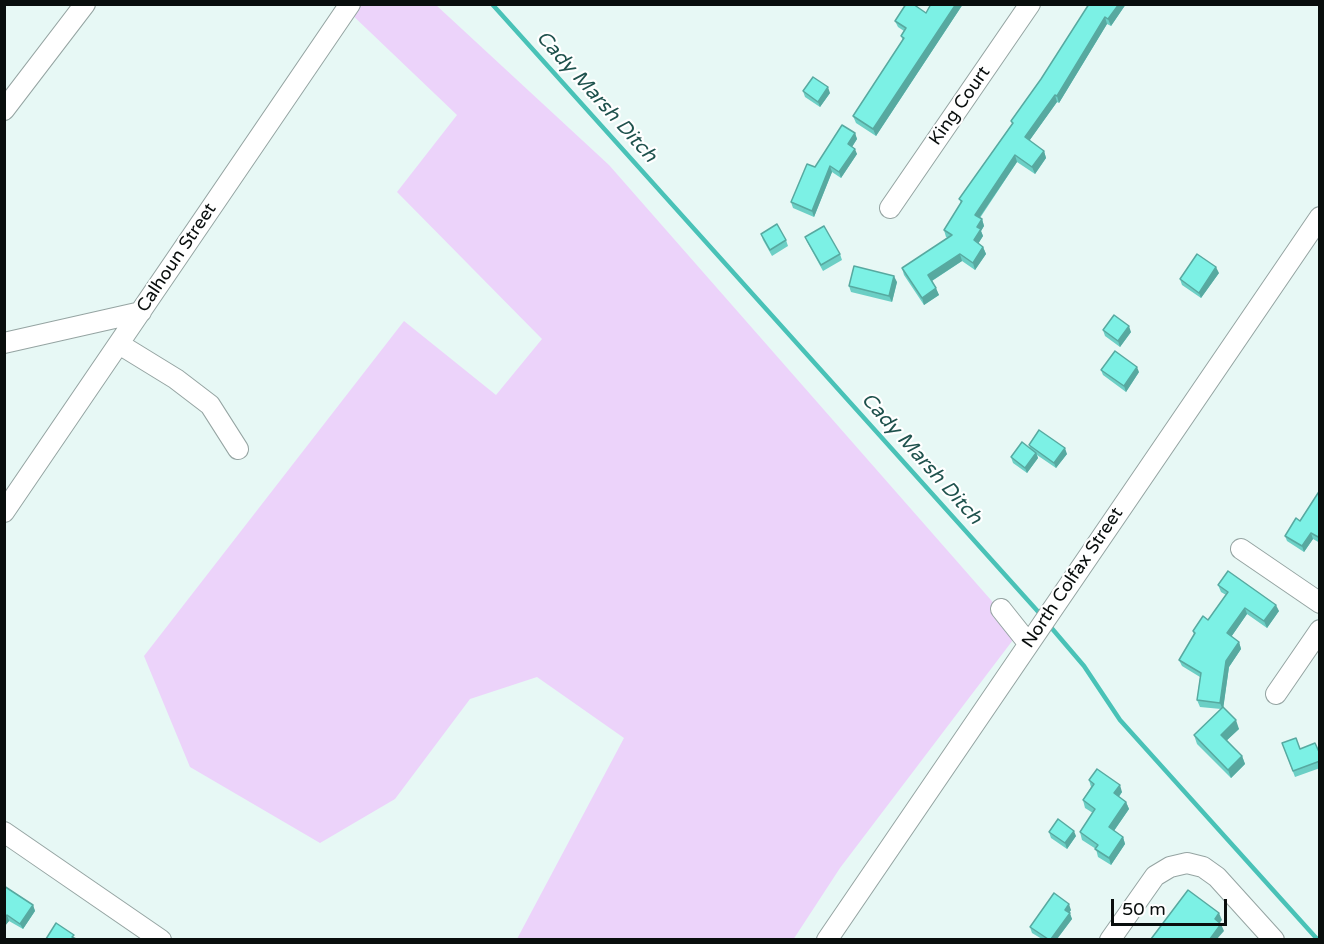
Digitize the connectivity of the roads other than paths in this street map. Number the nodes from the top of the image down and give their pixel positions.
1 (86, 4) edge
2 (350, 4) edge
3 (1030, 4) edge
4 (4, 110) edge
5 (890, 208) dead end
6 (1320, 217) edge
7 (141, 312) junction
8 (4, 343) edge
9 (119, 344) junction
10 (238, 449) dead end
11 (4, 512) edge
12 (1241, 549) dead end
13 (1320, 603) edge
14 (1001, 609) dead end
15 (1320, 630) edge
16 (1024, 638) junction
17 (1276, 694) dead end
18 (4, 832) edge
19 (161, 939) edge
20 (827, 939) edge
21 (1110, 939) edge
22 (1274, 939) edge

1 - 4 street
2 - 7 street, Calhoun Street
3 - 5 street, King Court
6 - 16 street, North Colfax Street
7 - 8 street
7 - 9 street, Calhoun Street
9 - 10 street
9 - 11 street, Calhoun Street
12 - 13 street
14 - 16 street
15 - 17 street
16 - 20 street, North Colfax Street
18 - 19 street
21 - 22 street

